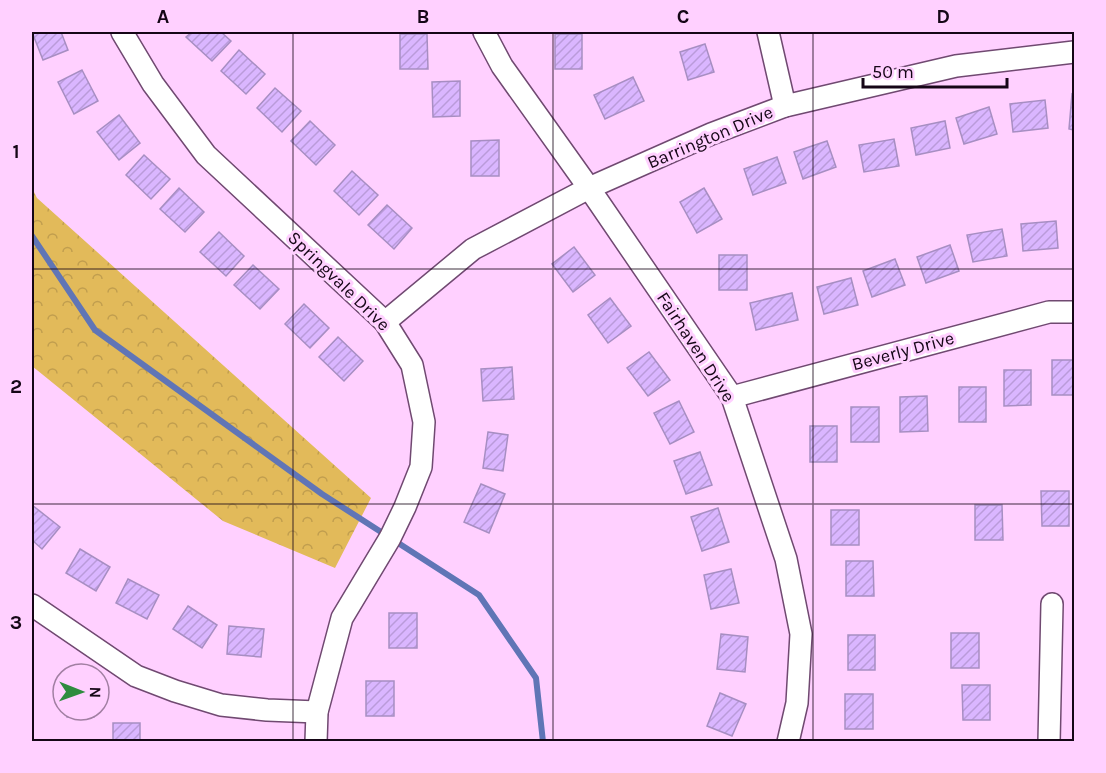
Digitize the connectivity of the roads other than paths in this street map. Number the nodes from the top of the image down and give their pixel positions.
1 (122, 32) edge
2 (484, 32) edge
3 (768, 32) edge
4 (1074, 52) edge
5 (784, 106) junction
6 (590, 188) junction
7 (1074, 312) edge
8 (385, 322) junction
9 (732, 397) junction
10 (1052, 604) dead end
11 (32, 605) edge
12 (317, 711) junction
13 (316, 741) edge
14 (788, 741) edge
15 (1049, 741) edge

1 - 8 street, Springvale Drive
2 - 6 street, Fairhaven Drive
3 - 5 street
4 - 5 street, Barrington Drive
5 - 6 street, Barrington Drive
6 - 8 street, Barrington Drive
6 - 9 street, Fairhaven Drive
7 - 9 street, Beverly Drive
8 - 12 street, Springvale Drive
9 - 14 street, Fairhaven Drive
10 - 15 street
11 - 12 street
12 - 13 street, Springvale Drive

